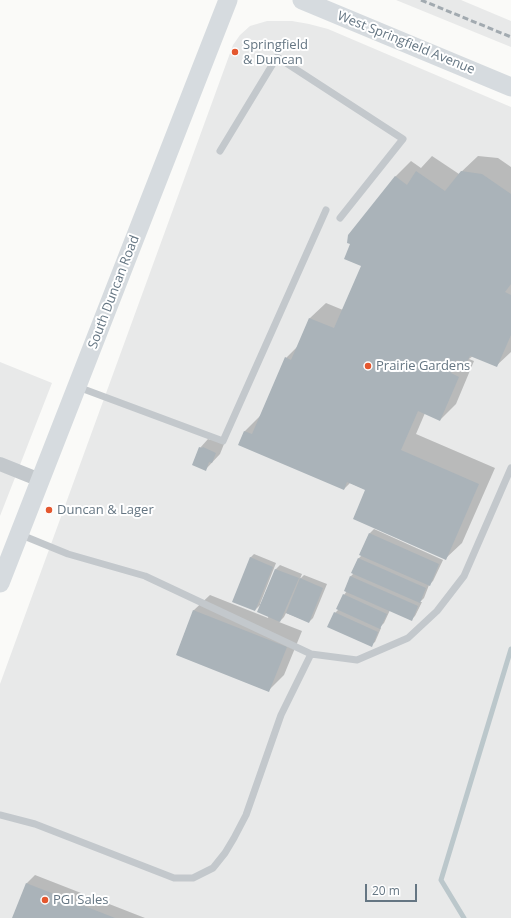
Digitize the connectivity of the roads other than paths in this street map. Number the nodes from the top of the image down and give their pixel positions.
1 (228, 0) edge
2 (302, 0) edge
3 (511, 86) edge
4 (220, 151) dead end
5 (326, 210) dead end
6 (340, 218) dead end
7 (77, 387) junction
8 (0, 464) edge
9 (511, 468) edge
10 (40, 480) junction
11 (19, 534) junction
12 (0, 583) edge
13 (311, 654) junction
14 (0, 815) edge

1 - 7 main road, South Duncan Road
2 - 3 main road, West Springfield Avenue
4 - 6 lane
5 - 7 lane
7 - 10 main road, South Duncan Road
8 - 10 street
9 - 13 lane
10 - 11 main road, South Duncan Road
11 - 12 main road, South Duncan Road
11 - 13 lane
13 - 14 lane

